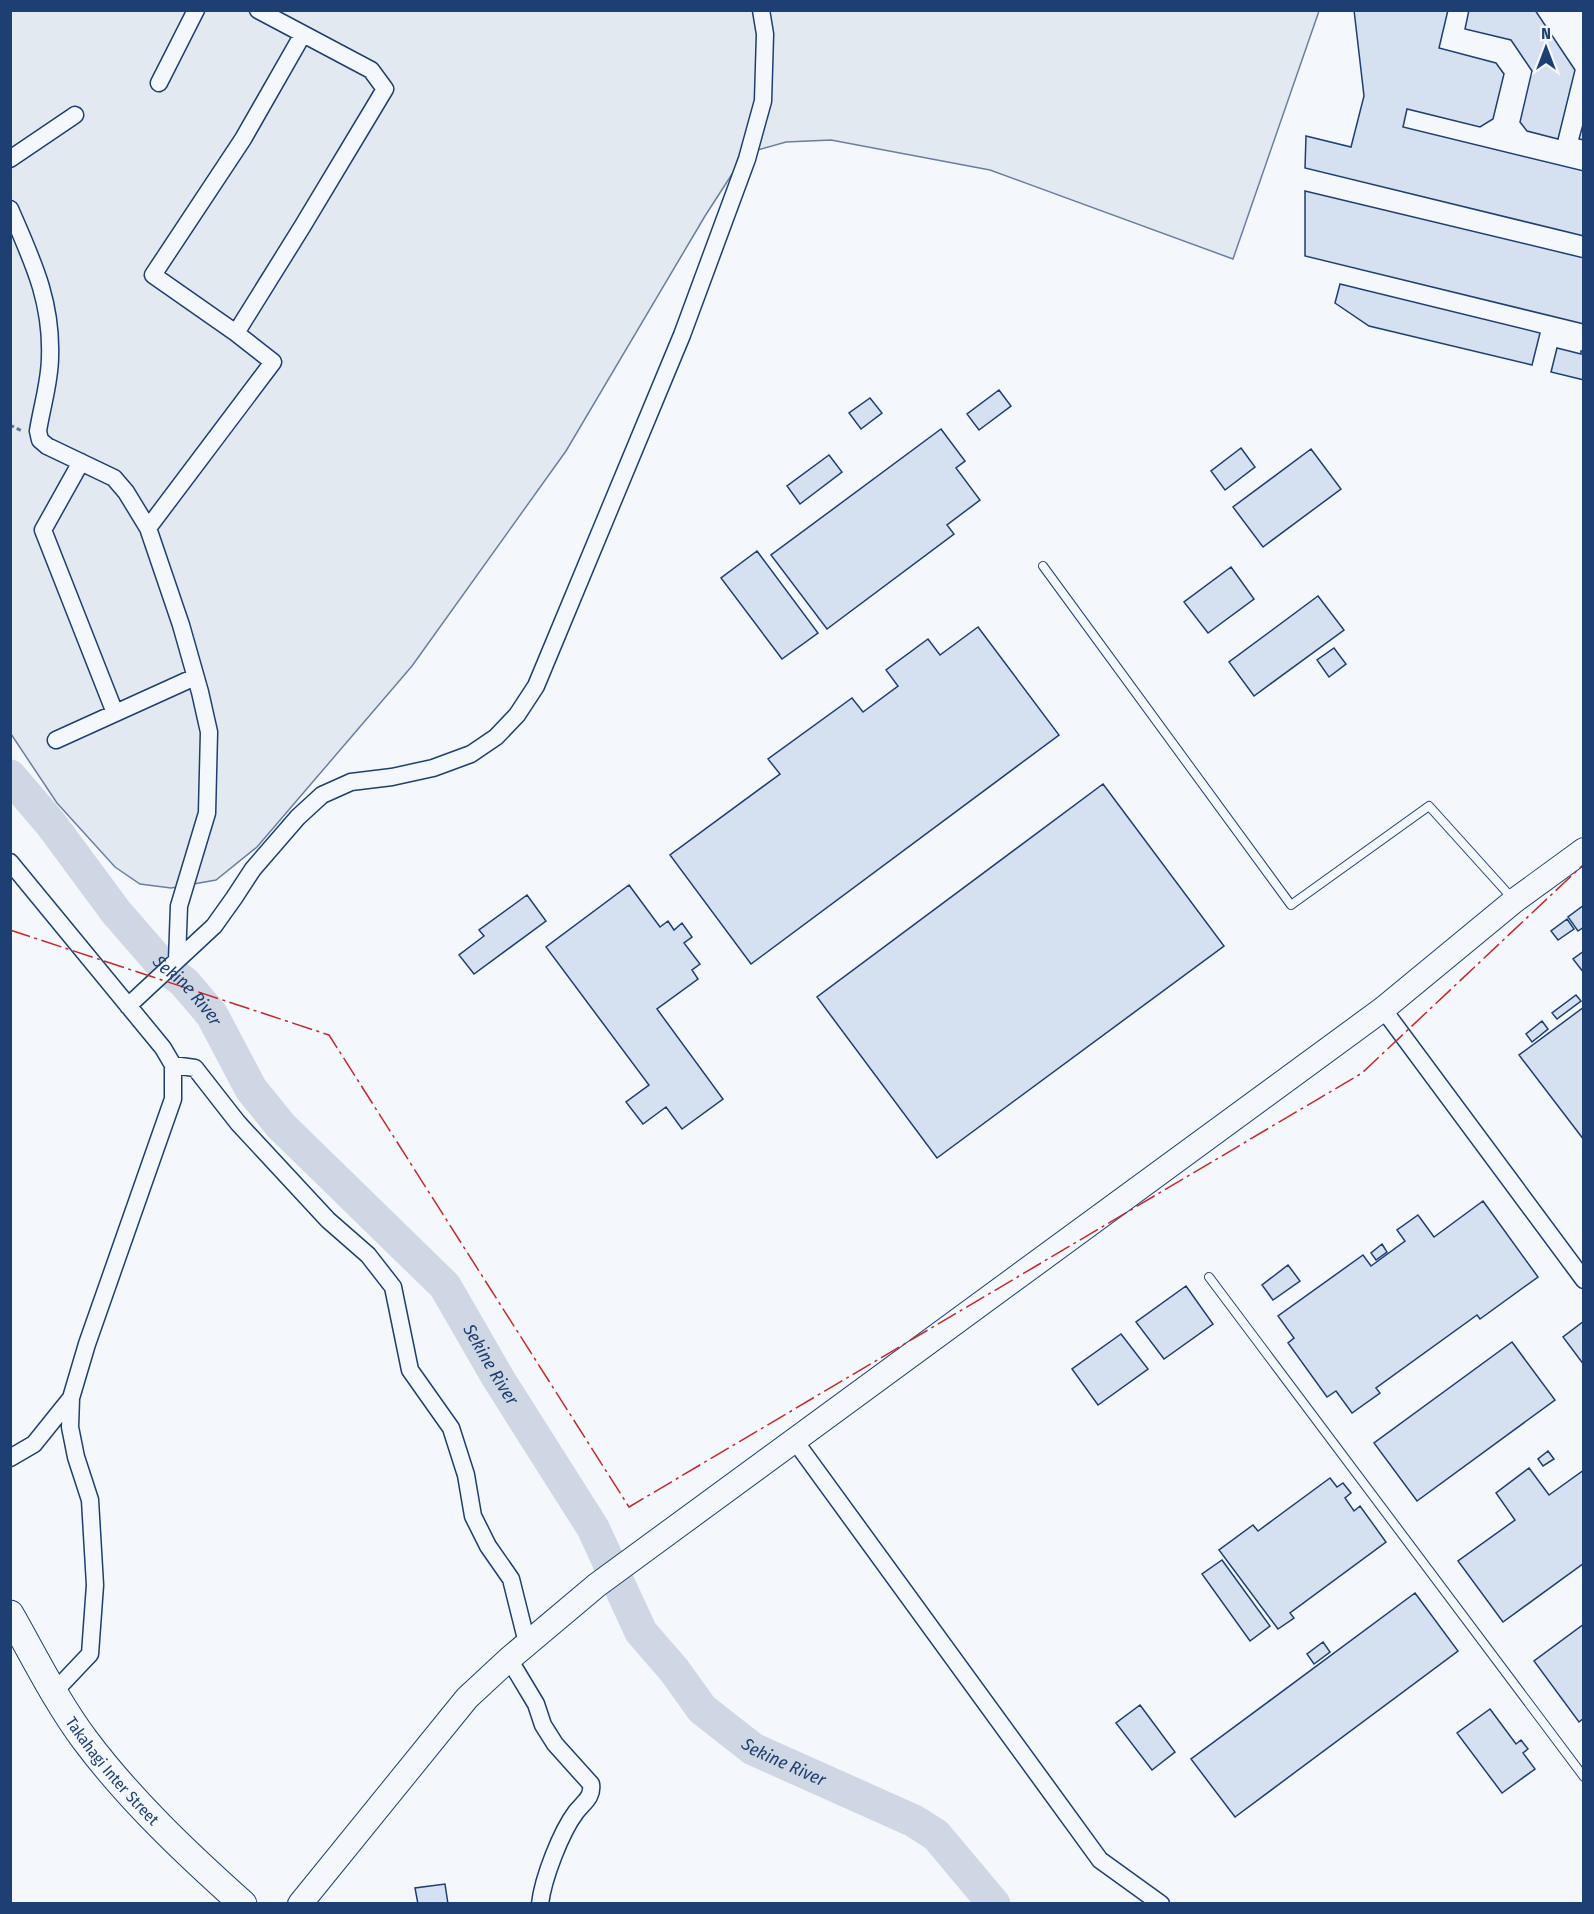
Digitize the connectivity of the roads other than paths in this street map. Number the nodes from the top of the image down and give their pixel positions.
1 (196, 10) edge
2 (258, 10) edge
3 (761, 10) edge
4 (303, 34) junction
5 (159, 83) dead end
6 (75, 115) dead end
7 (10, 159) edge
8 (10, 209) edge
9 (236, 333) junction
10 (81, 462) junction
11 (148, 528) junction
12 (1042, 566) dead end
13 (195, 677) junction
14 (116, 713) junction
15 (56, 740) dead end
16 (1584, 850) edge
17 (10, 862) edge
18 (1514, 901) junction
19 (177, 960) junction
20 (128, 1006) junction
21 (1383, 1009) junction
22 (173, 1065) junction
23 (1209, 1277) dead end
24 (1584, 1281) edge
25 (71, 1398) junction
26 (795, 1441) junction
27 (10, 1458) edge
28 (10, 1614) edge
29 (527, 1643) junction
30 (509, 1659) junction
31 (54, 1692) junction
32 (1584, 1778) edge
33 (243, 1904) edge
34 (300, 1904) edge
35 (540, 1904) edge
36 (1161, 1904) edge

1 - 5 street
2 - 4 street
3 - 19 street
4 - 9 street
4 - 9 street
6 - 7 street
8 - 10 street
9 - 11 street
10 - 11 street
10 - 14 street
11 - 13 street
12 - 18 lane
13 - 14 street
13 - 19 street
14 - 15 street
16 - 18 street
17 - 20 street
18 - 21 street
19 - 20 street
20 - 22 street
21 - 24 street
21 - 26 street
22 - 25 street
22 - 29 street
23 - 32 lane
25 - 27 street
25 - 31 street
26 - 29 street
26 - 36 street
28 - 31 main road, Takahagi Inter Street
29 - 30 street
30 - 34 street
30 - 35 street
31 - 33 main road, Takahagi Inter Street

